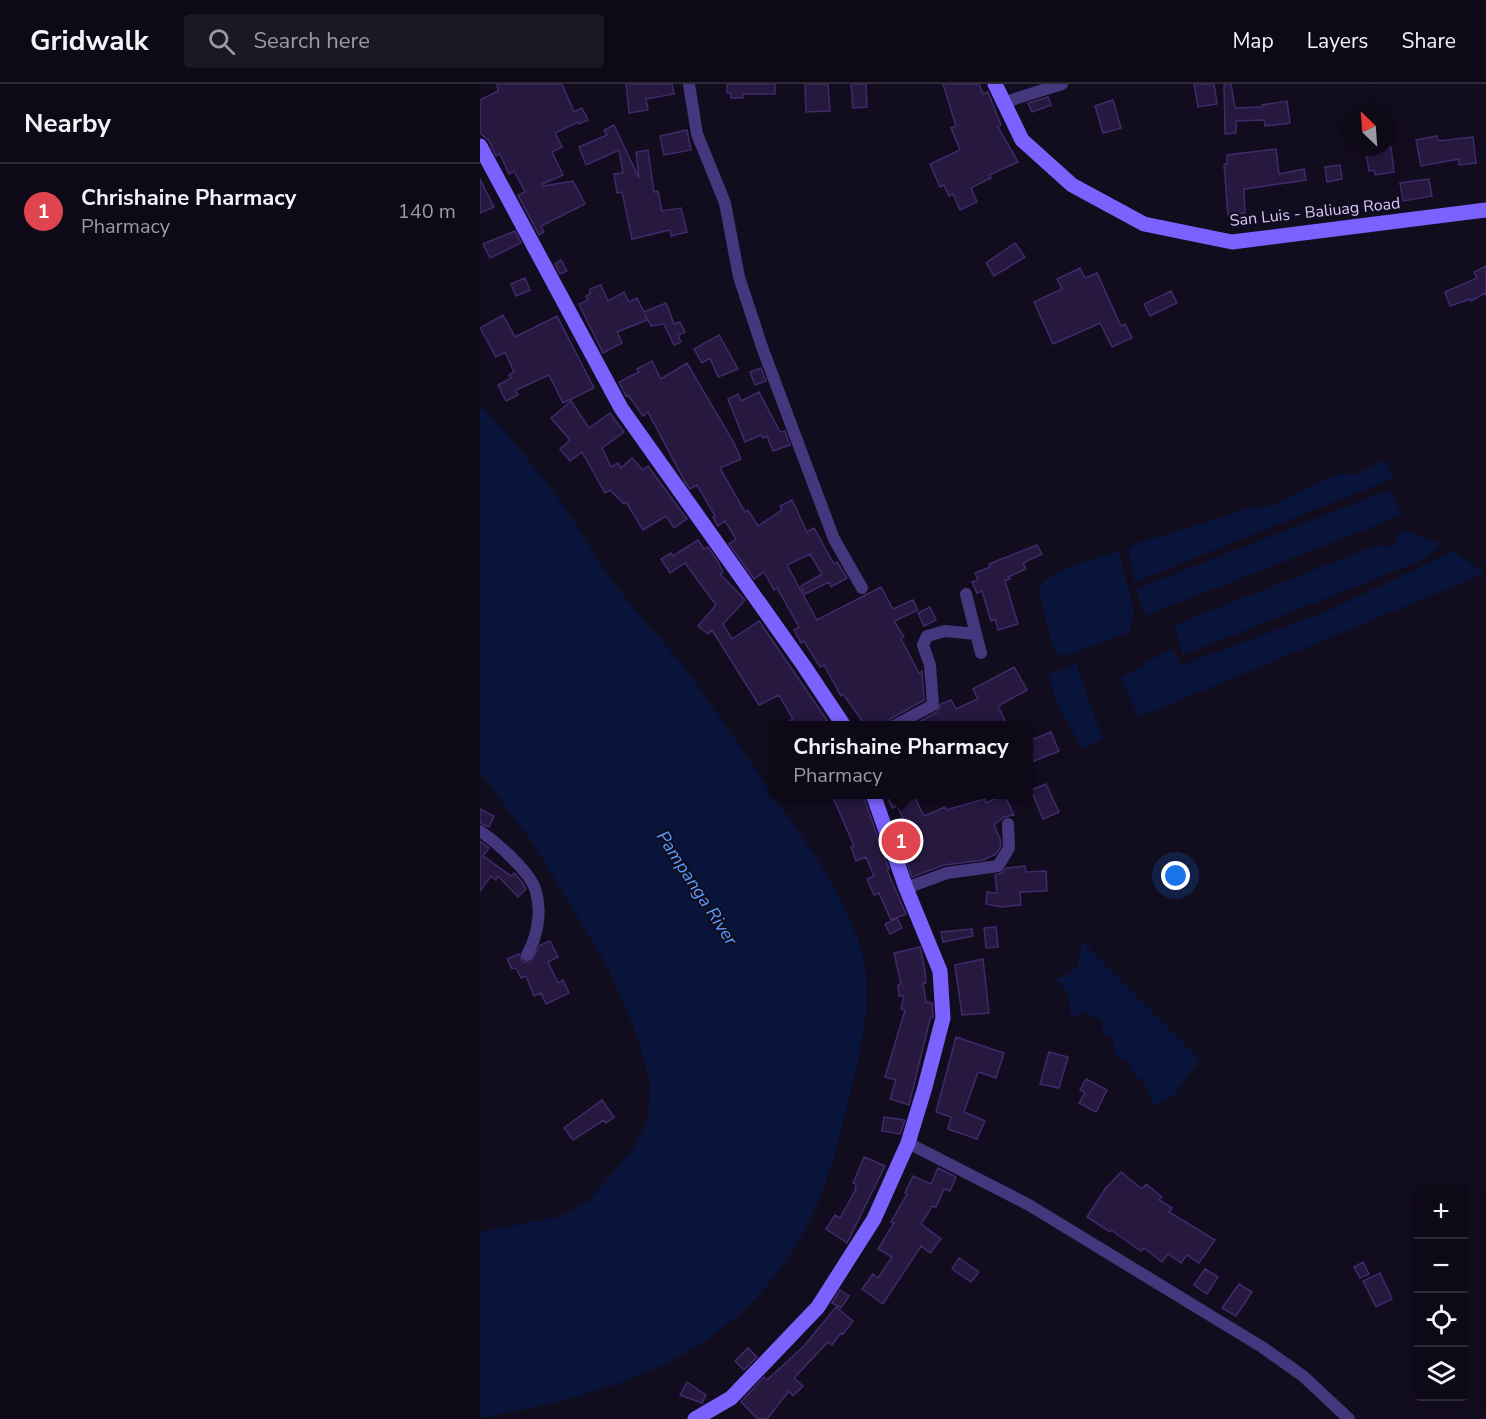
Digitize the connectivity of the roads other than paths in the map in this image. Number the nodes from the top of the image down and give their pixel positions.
1 (689, 84) edge
2 (995, 84) edge
3 (1062, 84) edge
4 (1002, 103) junction
5 (480, 146) edge
6 (1486, 210) edge
7 (862, 588) dead end
8 (966, 594) dead end
9 (976, 634) junction
10 (981, 653) dead end
11 (841, 721) edge
12 (903, 721) edge
13 (874, 799) edge
14 (1008, 824) dead end
15 (480, 831) edge
16 (906, 888) junction
17 (527, 955) dead end
18 (908, 1143) junction
19 (695, 1419) edge
20 (1349, 1419) edge

1 - 7 street
2 - 4 main road, San Luis - Baliuag Road
3 - 4 street
4 - 6 main road, San Luis - Baliuag Road
5 - 11 main road
8 - 9 street
9 - 10 street
9 - 12 street
13 - 16 main road
14 - 16 street
15 - 17 street
16 - 18 main road
18 - 19 main road
18 - 20 street

